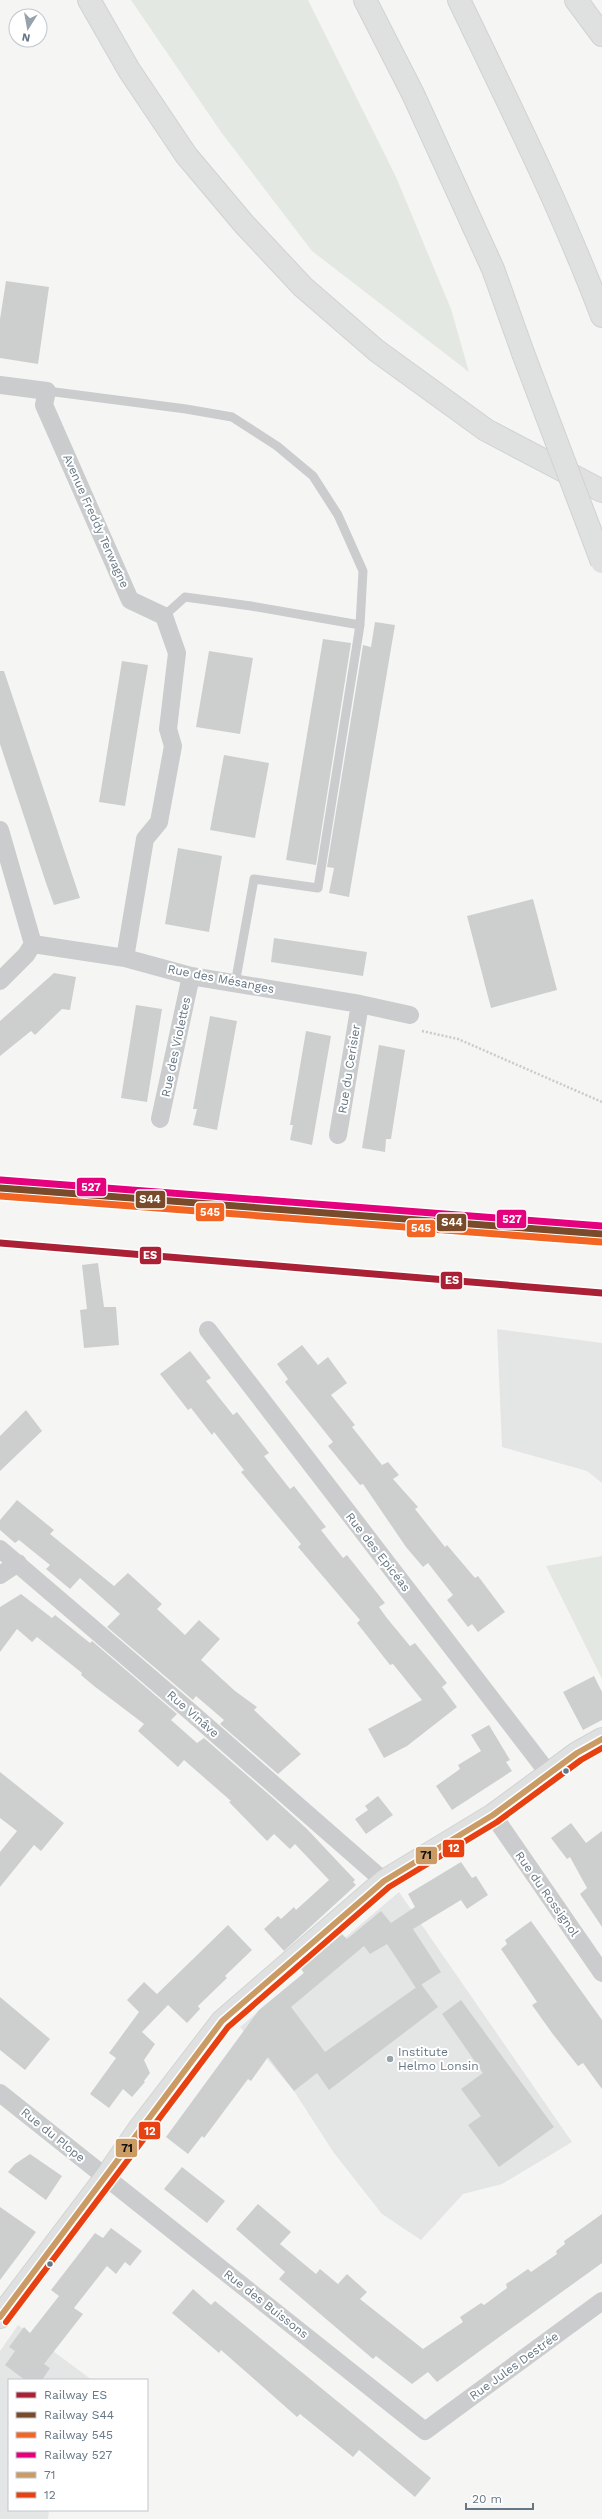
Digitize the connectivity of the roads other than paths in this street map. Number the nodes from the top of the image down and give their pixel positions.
1 (89, 0) edge
2 (365, 0) edge
3 (459, 0) edge
4 (576, 0) edge
5 (602, 35) edge
6 (602, 316) edge
7 (0, 385) edge
8 (47, 391) junction
9 (602, 491) edge
10 (602, 562) edge
11 (164, 616) junction
12 (360, 625) junction
13 (0, 830) edge
14 (33, 944) junction
15 (125, 958) junction
16 (191, 976) junction
17 (0, 981) edge
18 (235, 984) junction
19 (360, 1004) junction
20 (410, 1015) road end
21 (160, 1119) dead end
22 (338, 1135) dead end
23 (208, 1330) dead end
24 (0, 1549) edge
25 (18, 1563) junction
26 (0, 1575) edge
27 (602, 1739) edge
28 (549, 1774) junction
29 (493, 1815) junction
30 (384, 1881) junction
31 (602, 1973) edge
32 (0, 2093) edge
33 (106, 2177) junction
34 (602, 2301) edge
35 (0, 2317) edge
36 (425, 2431) joint

1 - 9 main road
2 - 10 main road, bridge
3 - 6 main road
4 - 5 main road
7 - 8 street
8 - 11 street, Avenue Freddy Terwagne
8 - 12 lane
11 - 12 lane
11 - 15 street
12 - 18 lane
13 - 14 street
14 - 15 street, Rue des Mésanges
14 - 17 street
15 - 16 street, Rue des Mésanges
16 - 18 street, Rue des Mésanges
16 - 21 street, Rue des Violettes
18 - 19 street, Rue des Mésanges
19 - 20 street, Rue des Mésanges
19 - 22 street, Rue du Cerisier
23 - 28 street, Rue des Epicéas
24 - 25 street, Rue Vinâve
25 - 26 street
25 - 30 street, Rue Vinâve
27 - 28 main road
28 - 29 main road
29 - 30 main road
29 - 31 street, Rue du Rossignol
30 - 33 main road
32 - 33 street, Rue du Plope
33 - 35 main road
33 - 36 street, Rue des Buissons
34 - 36 street, Rue Jules Destrée

